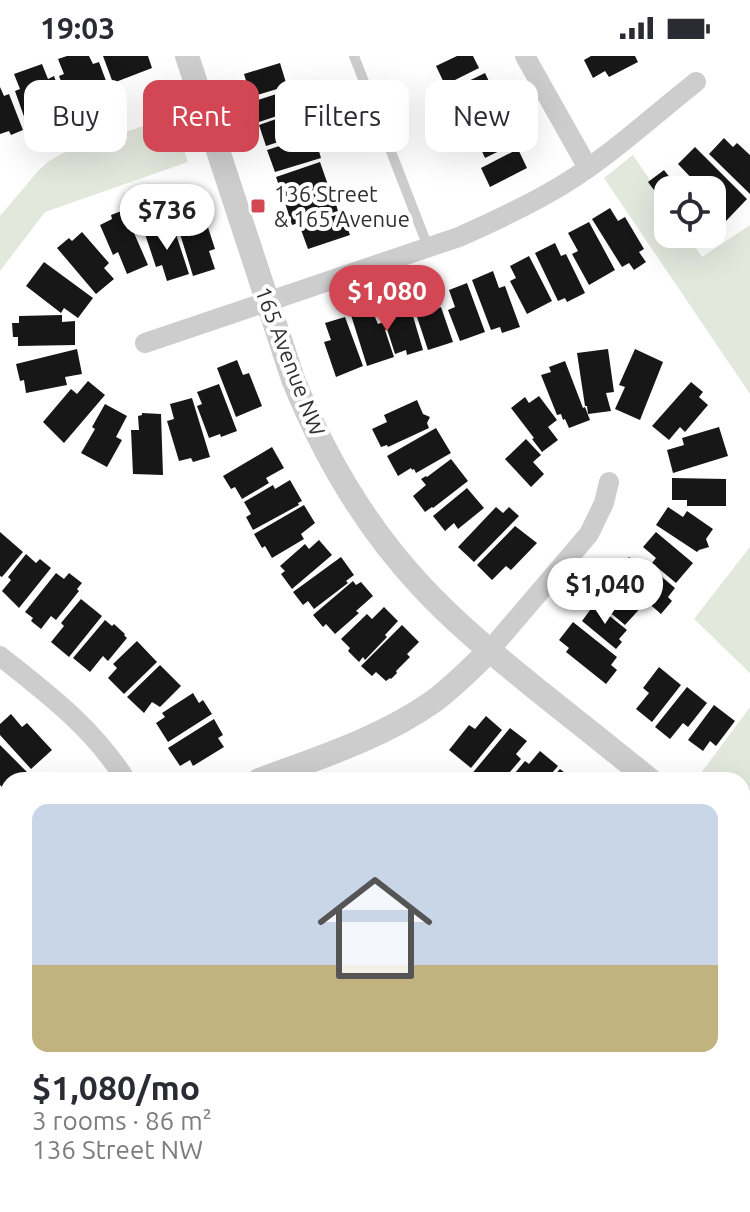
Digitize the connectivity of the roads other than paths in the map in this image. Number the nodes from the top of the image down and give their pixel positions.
1 (187, 56) edge
2 (354, 56) edge
3 (525, 56) edge
4 (696, 82) dead end
5 (588, 168) junction
6 (428, 247) junction
7 (267, 301) junction
8 (145, 343) dead end
9 (609, 482) dead end
10 (489, 651) junction
11 (0, 657) edge
12 (121, 772) edge
13 (280, 772) edge
14 (640, 772) edge

1 - 7 street, 165 Avenue NW
2 - 6 lane
3 - 5 street
4 - 5 street
5 - 6 street
6 - 7 street
7 - 8 street
7 - 10 street, 165 Avenue NW
9 - 10 street
10 - 13 street
10 - 14 street, 165 Avenue NW
11 - 12 street

